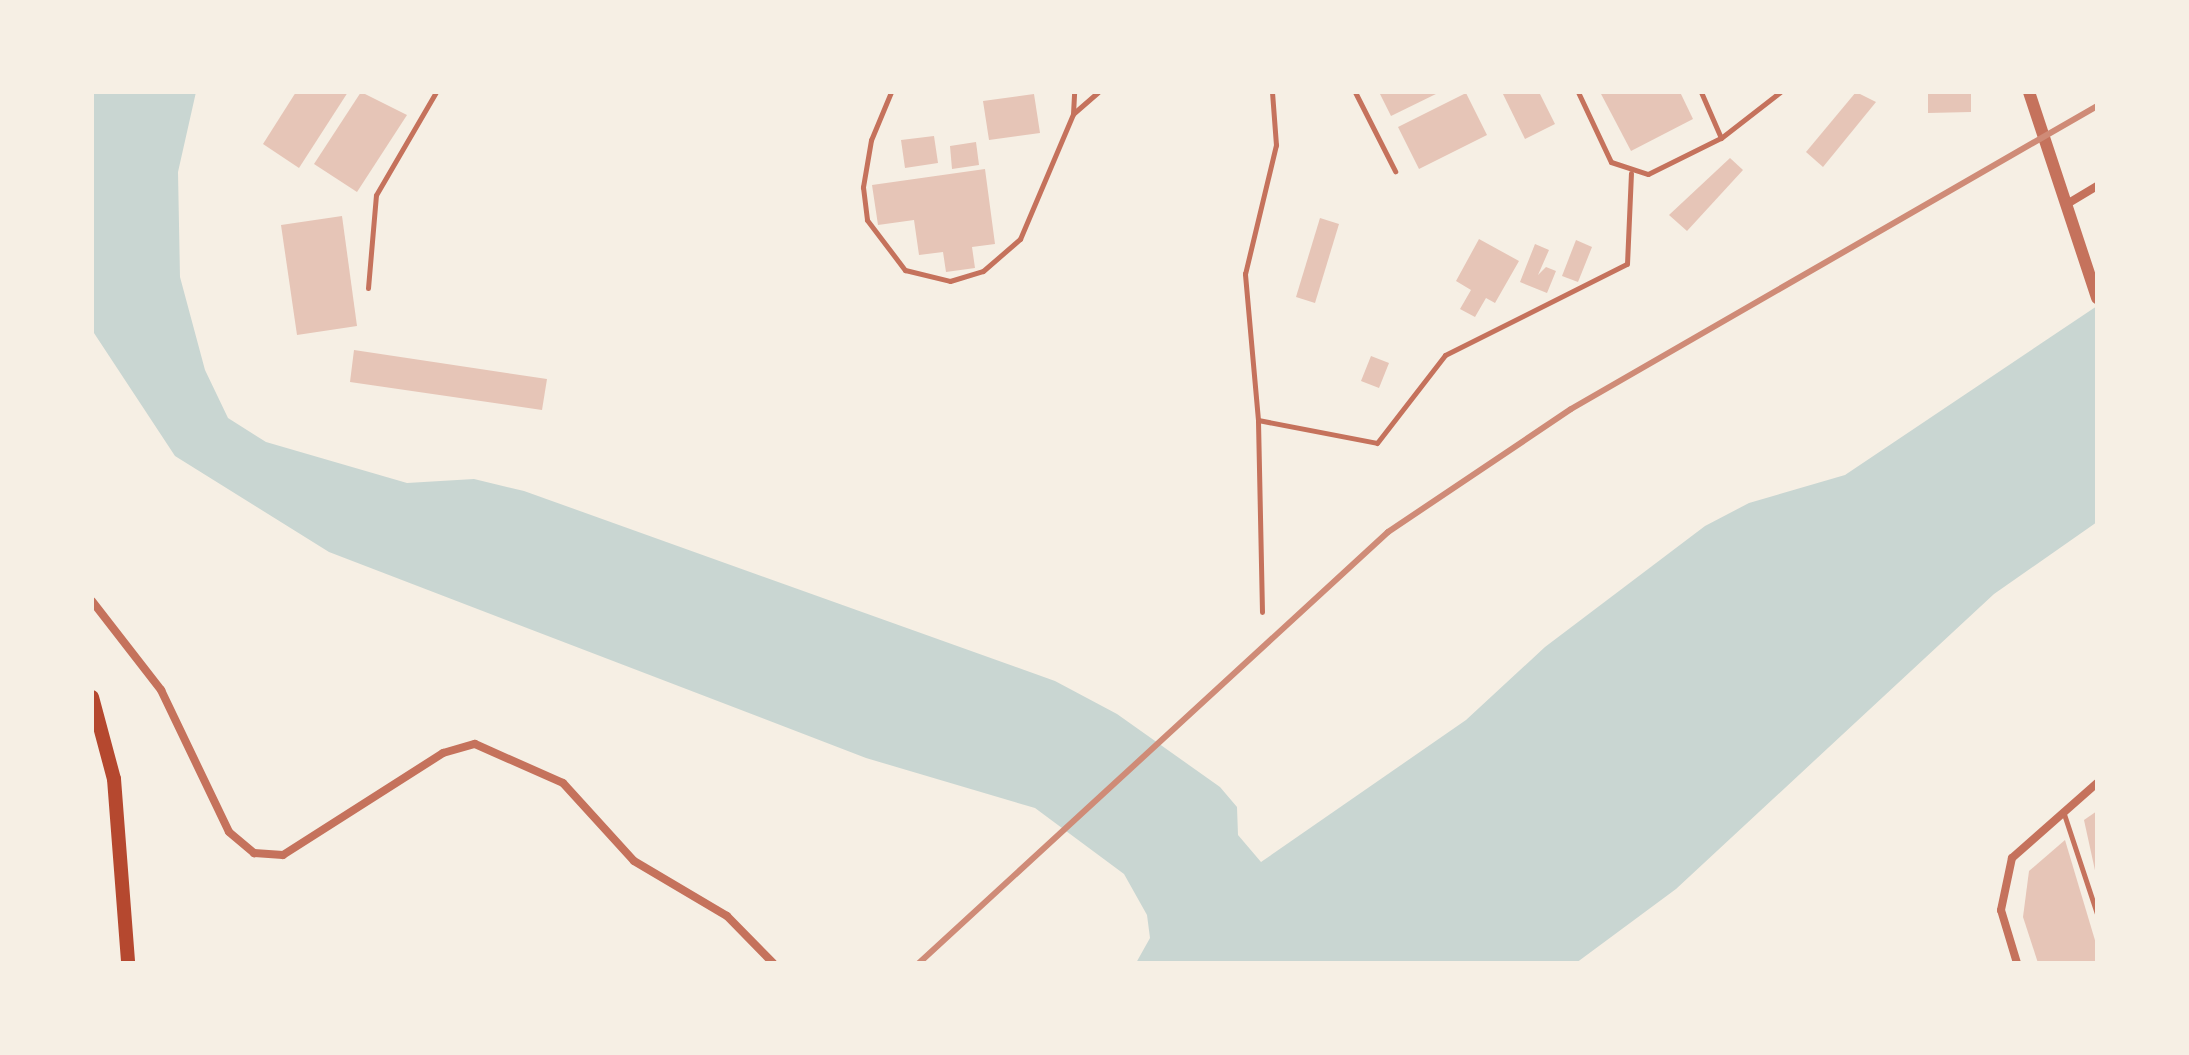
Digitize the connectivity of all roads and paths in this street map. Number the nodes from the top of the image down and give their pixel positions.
1 (436, 92) edge
2 (891, 92) edge
3 (1074, 92) edge
4 (1098, 92) edge
5 (1272, 92) edge
6 (1355, 92) edge
7 (1578, 92) edge
8 (1701, 92) edge
9 (1780, 92) edge
10 (2029, 92) edge
11 (1073, 114) junction
12 (1721, 138) junction
13 (1395, 171) dead end
14 (1631, 173) junction
15 (2097, 186) edge
16 (2067, 204) junction
17 (368, 288) dead end
18 (2097, 298) edge
19 (1258, 420) junction
20 (92, 601) edge
21 (1262, 612) dead end
22 (92, 697) edge
23 (2097, 783) edge
24 (2063, 810) junction
25 (2097, 914) edge
26 (128, 963) edge
27 (773, 963) edge
28 (2017, 963) edge

1 - 17 lane
2 - 11 lane
3 - 11 lane
4 - 11 lane
5 - 19 lane
6 - 13 lane
7 - 14 lane
8 - 12 lane
9 - 12 lane
10 - 16 street
12 - 14 lane
14 - 19 lane
15 - 16 street
16 - 18 street
19 - 21 lane
20 - 27 street
22 - 26 main road
23 - 24 street
24 - 25 lane
24 - 28 street

